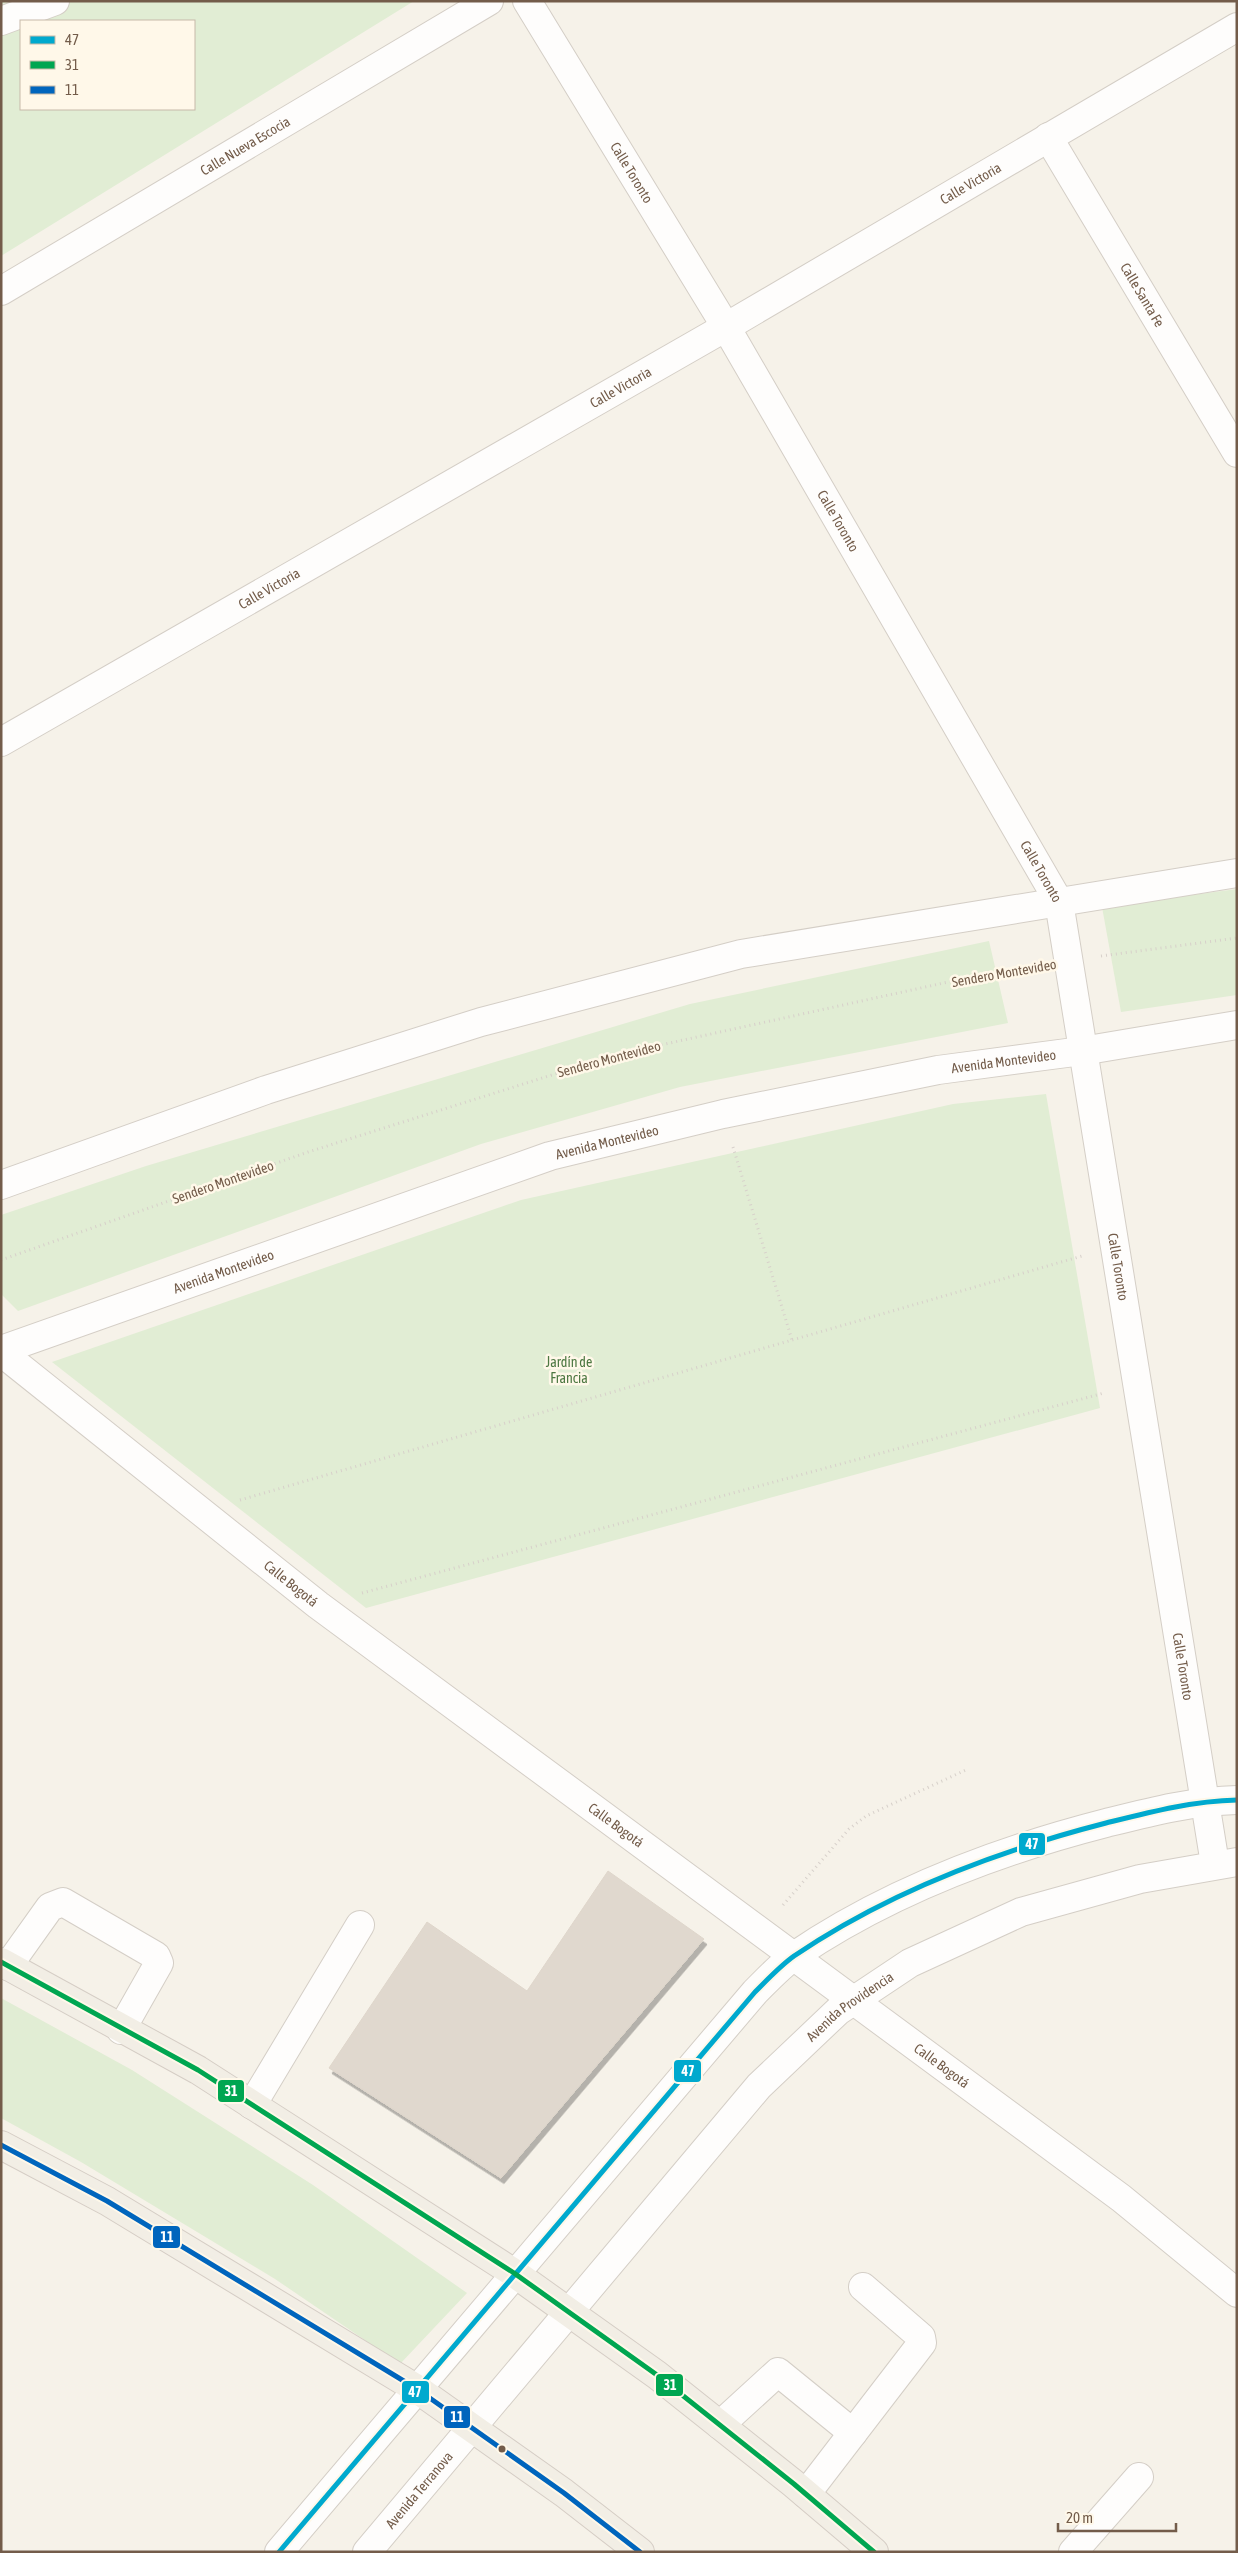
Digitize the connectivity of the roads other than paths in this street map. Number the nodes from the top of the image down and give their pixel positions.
1 (55, 1) edge
2 (489, 1) edge
3 (527, 1) edge
4 (1, 21) edge
5 (1237, 27) edge
6 (1048, 136) junction
7 (1, 291) edge
8 (726, 327) junction
9 (1237, 453) edge
10 (1, 742) edge
11 (1237, 873) edge
12 (1059, 902) junction
13 (1237, 1025) edge
14 (1082, 1051) junction
15 (1, 1184) edge
16 (1, 1351) edge
17 (1237, 1800) edge
18 (1204, 1801) junction
19 (1226, 1863) edge
20 (360, 1925) dead end
21 (792, 1957) junction
22 (5, 1964) edge
23 (854, 2000) junction
24 (121, 2030) junction
25 (252, 2106) junction
26 (2, 2148) edge
27 (514, 2273) junction
28 (863, 2287) dead end
29 (1237, 2293) edge
30 (568, 2313) junction
31 (417, 2389) junction
32 (720, 2425) junction
33 (471, 2428) junction
34 (853, 2433) junction
35 (1140, 2477) dead end
36 (806, 2494) junction
37 (279, 2552) edge
38 (367, 2552) edge
39 (640, 2552) edge
40 (874, 2552) edge
41 (1073, 2552) edge

1 - 4 street
2 - 7 street, Calle Nueva Escocia
3 - 8 street, Calle Toronto
5 - 6 street, Calle Victoria
6 - 8 street, Calle Victoria
6 - 9 street, Calle Santa Fe
8 - 10 street, Calle Victoria
8 - 12 street, Calle Toronto
11 - 12 street
12 - 14 street, Calle Toronto
12 - 15 street
13 - 14 street, Avenida Montevideo
14 - 16 street, Avenida Montevideo
14 - 18 street, Calle Toronto
16 - 21 street, Calle Bogotá
17 - 18 street
18 - 19 street, Calle Toronto
18 - 21 street
19 - 23 street, Avenida Providencia
20 - 25 street
21 - 23 street, Calle Bogotá
21 - 27 street
22 - 24 main road
22 - 24 street
23 - 29 street, Calle Bogotá
23 - 30 street, Avenida Providencia
24 - 25 main road
25 - 27 main road
26 - 31 main road
27 - 30 main road
27 - 31 street
28 - 34 street
30 - 32 main road
30 - 33 street, Avenida Providencia
31 - 33 main road
31 - 37 street
32 - 34 street
32 - 36 main road
33 - 38 street, Avenida Terranova
33 - 39 main road
34 - 36 street
35 - 41 street
36 - 40 main road

